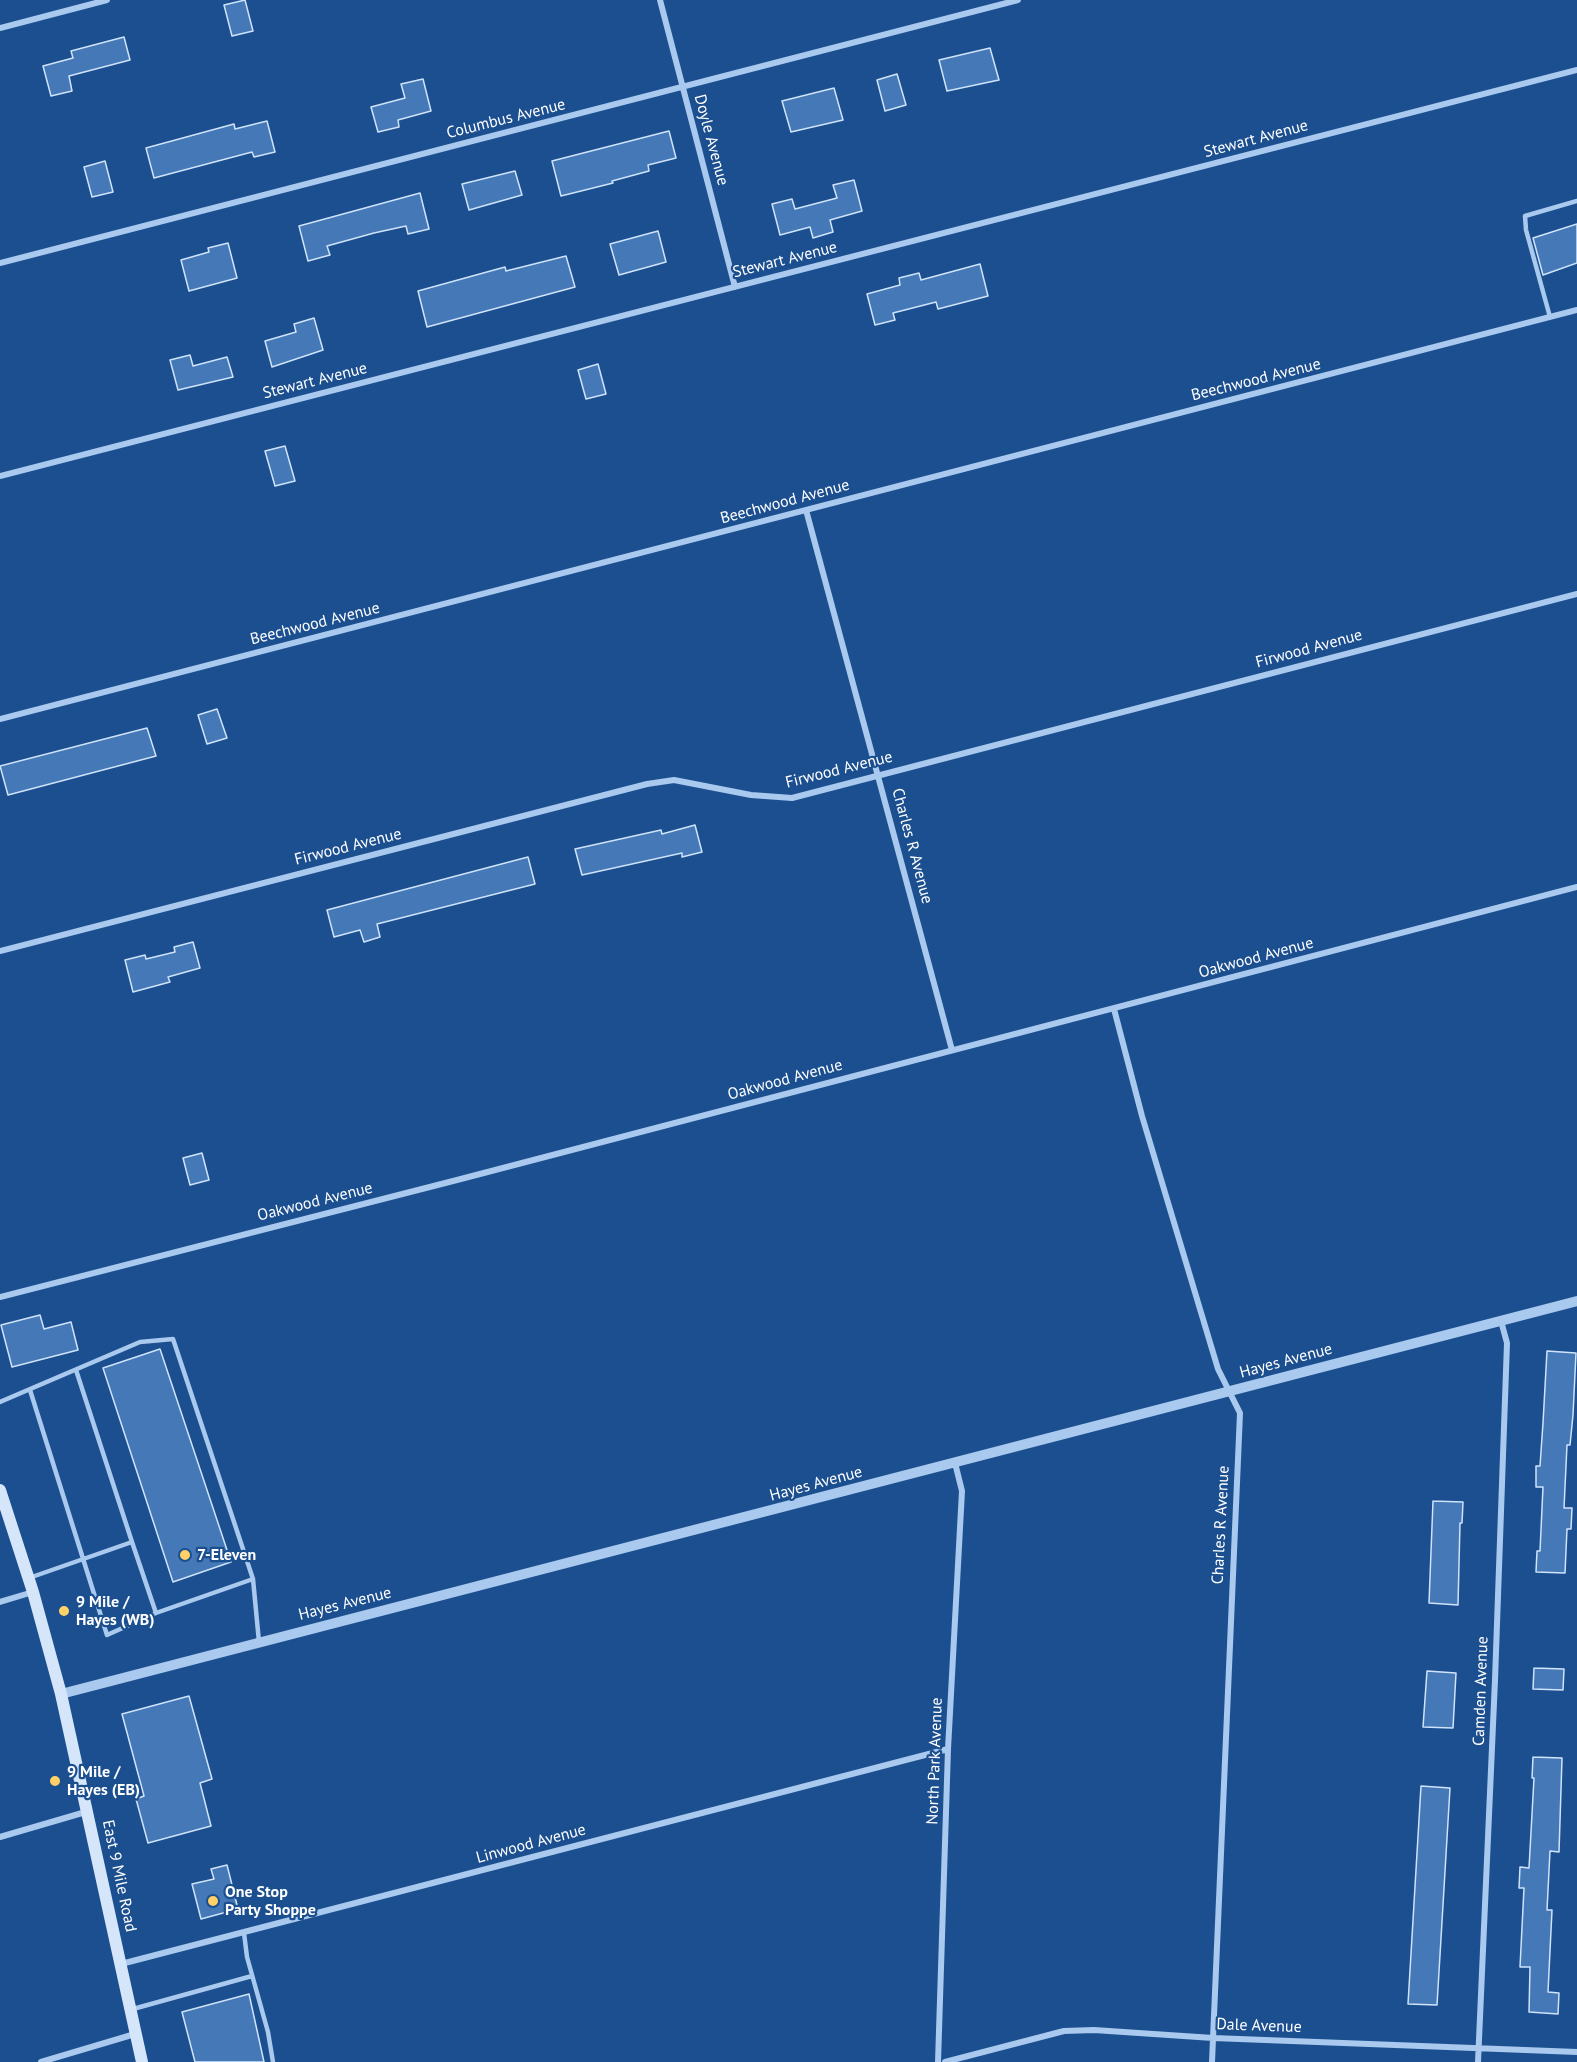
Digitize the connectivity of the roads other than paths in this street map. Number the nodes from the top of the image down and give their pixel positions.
1 (107, 0) edge
2 (660, 0) edge
3 (1018, 0) edge
4 (0, 28) edge
5 (1577, 70) edge
6 (683, 87) junction
7 (1577, 201) edge
8 (0, 263) edge
9 (735, 287) junction
10 (1577, 310) edge
11 (1550, 317) junction
12 (0, 476) edge
13 (806, 510) junction
14 (1577, 594) edge
15 (0, 719) edge
16 (879, 774) junction
17 (1577, 887) edge
18 (0, 951) edge
19 (1114, 1009) junction
20 (952, 1050) junction
21 (0, 1297) edge
22 (1577, 1301) edge
23 (1501, 1321) junction
24 (76, 1370) junction
25 (30, 1390) junction
26 (1230, 1391) junction
27 (0, 1402) edge
28 (955, 1463) junction
29 (0, 1490) edge
30 (132, 1542) junction
31 (84, 1560) junction
32 (29, 1578) junction
33 (253, 1579) junction
34 (33, 1592) junction
35 (0, 1602) edge
36 (156, 1613) junction
37 (260, 1642) junction
38 (61, 1694) junction
39 (948, 1749) junction
40 (89, 1811) junction
41 (0, 1837) edge
42 (244, 1933) junction
43 (121, 1964) junction
44 (252, 1976) junction
45 (131, 2010) junction
46 (136, 2034) junction
47 (1213, 2038) junction
48 (1478, 2049) junction
49 (1577, 2052) edge
50 (41, 2062) edge
51 (142, 2062) edge
52 (273, 2062) edge
53 (938, 2062) edge
54 (945, 2062) edge
55 (1212, 2062) edge
56 (1478, 2062) edge

1 - 4 street
2 - 6 street, Doyle Avenue
3 - 6 street, Columbus Avenue
5 - 9 street, Stewart Avenue
6 - 8 street, Columbus Avenue
6 - 9 street, Doyle Avenue
7 - 11 lane
9 - 12 street, Stewart Avenue
10 - 11 street, Beechwood Avenue
11 - 13 street, Beechwood Avenue
13 - 15 street, Beechwood Avenue
13 - 16 street, Charles R Avenue
14 - 16 street, Firwood Avenue
16 - 18 street, Firwood Avenue
16 - 20 street, Charles R Avenue
17 - 19 street, Oakwood Avenue
19 - 20 street, Oakwood Avenue
19 - 26 street, Charles R Avenue
20 - 21 street, Oakwood Avenue
22 - 23 street, Hayes Avenue
23 - 26 street, Hayes Avenue
23 - 48 street, Camden Avenue
24 - 25 lane
24 - 30 lane
24 - 33 lane
25 - 27 lane
25 - 31 lane
26 - 28 street, Hayes Avenue
26 - 47 street, Charles R Avenue
28 - 37 street, Hayes Avenue
28 - 39 street, North Park Avenue
29 - 32 main road, East 9 Mile Road
30 - 31 lane
30 - 36 lane
31 - 32 lane
31 - 36 lane
32 - 34 main road, East 9 Mile Road
33 - 36 lane
33 - 37 lane
34 - 35 street
34 - 38 main road, East 9 Mile Road
37 - 38 street, Hayes Avenue
38 - 40 main road, East 9 Mile Road
39 - 42 street, Linwood Avenue
39 - 53 street, North Park Avenue
40 - 41 street
40 - 43 main road, East 9 Mile Road
42 - 43 street, Linwood Avenue
42 - 44 lane
43 - 45 main road, East 9 Mile Road
44 - 45 lane
44 - 52 lane
45 - 46 main road, East 9 Mile Road
46 - 50 street
46 - 51 main road, East 9 Mile Road
47 - 48 street, Dale Avenue
47 - 54 street, Dale Avenue
47 - 55 street, Charles R Avenue
48 - 49 street, Dale Avenue
48 - 56 street, Camden Avenue

